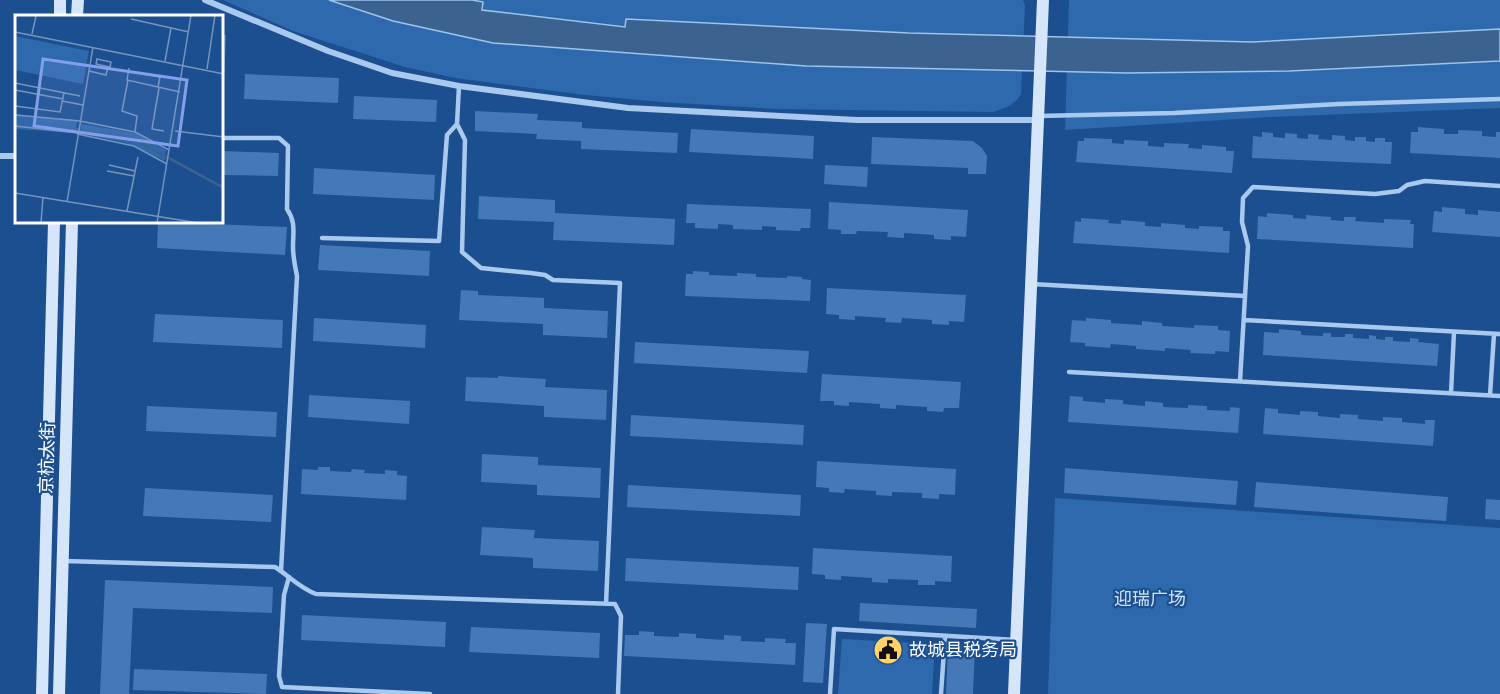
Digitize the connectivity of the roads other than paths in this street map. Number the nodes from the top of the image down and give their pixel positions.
1 (78, 0) edge
2 (205, 0) edge
3 (1043, 0) edge
4 (77, 15) edge
5 (459, 86) junction
6 (1500, 99) edge
7 (1038, 118) junction
8 (458, 124) junction
9 (224, 138) edge
10 (1500, 186) edge
11 (54, 224) edge
12 (72, 224) edge
13 (322, 238) dead end
14 (1031, 284) junction
15 (1245, 296) junction
16 (1244, 320) junction
17 (1454, 332) junction
18 (1494, 334) junction
19 (1500, 334) edge
20 (1069, 372) dead end
21 (1240, 381) junction
22 (1451, 393) junction
23 (1490, 395) junction
24 (1500, 396) edge
25 (63, 561) junction
26 (281, 571) junction
27 (290, 577) junction
28 (606, 604) junction
29 (945, 636) junction
30 (1016, 640) junction
31 (42, 694) edge
32 (59, 694) edge
33 (430, 694) edge
34 (618, 694) edge
35 (830, 694) edge
36 (941, 694) edge
37 (1014, 694) edge

1 - 4 main road
2 - 5 street
3 - 7 main road
5 - 7 street
5 - 8 lane
6 - 7 lane
7 - 14 main road
8 - 13 lane
8 - 28 lane
9 - 26 lane
10 - 15 lane
11 - 31 main road, 京杭大街
12 - 25 main road, 京杭大街
14 - 15 lane
14 - 30 main road
15 - 16 lane
16 - 17 lane
16 - 21 lane
17 - 18 lane
17 - 22 lane
18 - 19 lane
18 - 23 lane
20 - 21 lane
21 - 22 lane
22 - 23 lane
23 - 24 lane
25 - 26 lane
25 - 32 main road, 京杭大街
26 - 27 lane
27 - 28 lane
27 - 33 lane
28 - 34 lane
29 - 30 lane
29 - 35 lane
29 - 36 lane
30 - 37 main road

